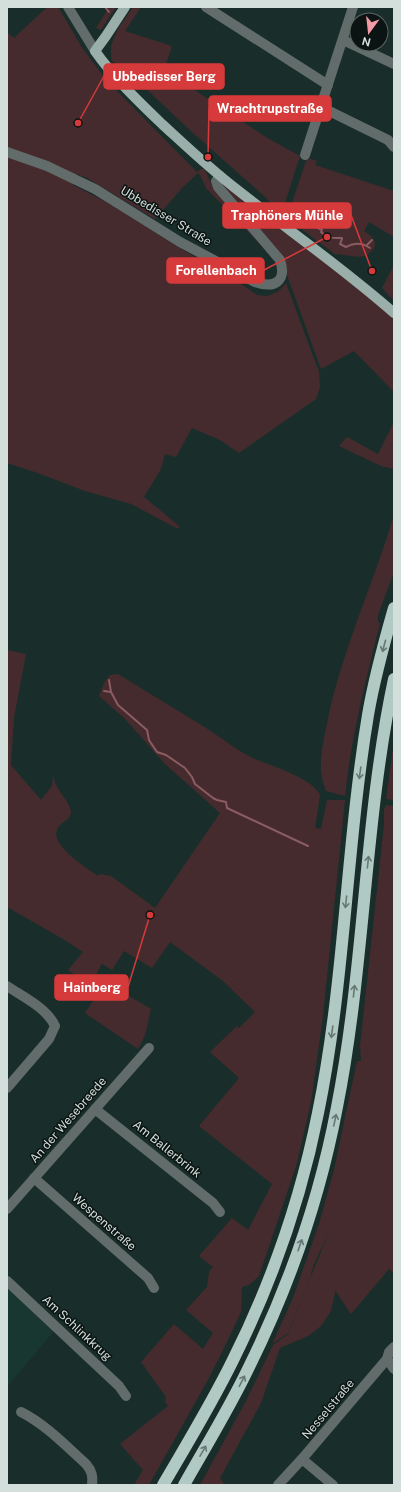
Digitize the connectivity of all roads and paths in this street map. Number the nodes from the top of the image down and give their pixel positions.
1 (68, 7) edge
2 (125, 7) edge
3 (206, 7) edge
4 (354, 7) edge
5 (343, 40) junction
6 (94, 51) junction
7 (394, 64) edge
8 (328, 85) junction
9 (321, 107) junction
10 (394, 147) edge
11 (7, 152) edge
12 (305, 155) dead end
13 (220, 176) junction
14 (394, 313) edge
15 (394, 608) edge
16 (394, 679) edge
17 (7, 986) edge
18 (149, 1048) dead end
19 (7, 1088) edge
20 (95, 1109) junction
21 (34, 1178) junction
22 (7, 1209) edge
23 (220, 1212) dead end
24 (7, 1280) edge
25 (154, 1288) dead end
26 (394, 1347) edge
27 (387, 1360) junction
28 (394, 1370) edge
29 (126, 1396) dead end
30 (21, 1412) dead end
31 (302, 1459) junction
32 (92, 1485) edge
33 (163, 1485) edge
34 (184, 1485) edge
35 (278, 1485) edge
36 (334, 1485) edge

1 - 6 street
2 - 6 main road
3 - 8 street
4 - 5 street
5 - 7 street
5 - 8 street
6 - 13 main road
8 - 9 street
9 - 10 street
9 - 12 street
11 - 13 street, Ubbedisser Straße
13 - 14 main road
15 -> 33 highway
34 -> 16 highway
17 - 19 street
18 - 20 street, An der Wesebreede
20 - 21 street, An der Wesebreede
20 - 23 street, Am Ballerbrink
21 - 22 street, An der Wesebreede
21 - 25 street, Wespenstraße
24 - 29 street, Am Schlinkkrug
26 - 27 street, Nesselstraße
27 - 28 street
27 - 31 street, Nesselstraße
30 - 32 street
31 - 35 street, Nesselstraße
31 - 36 street

